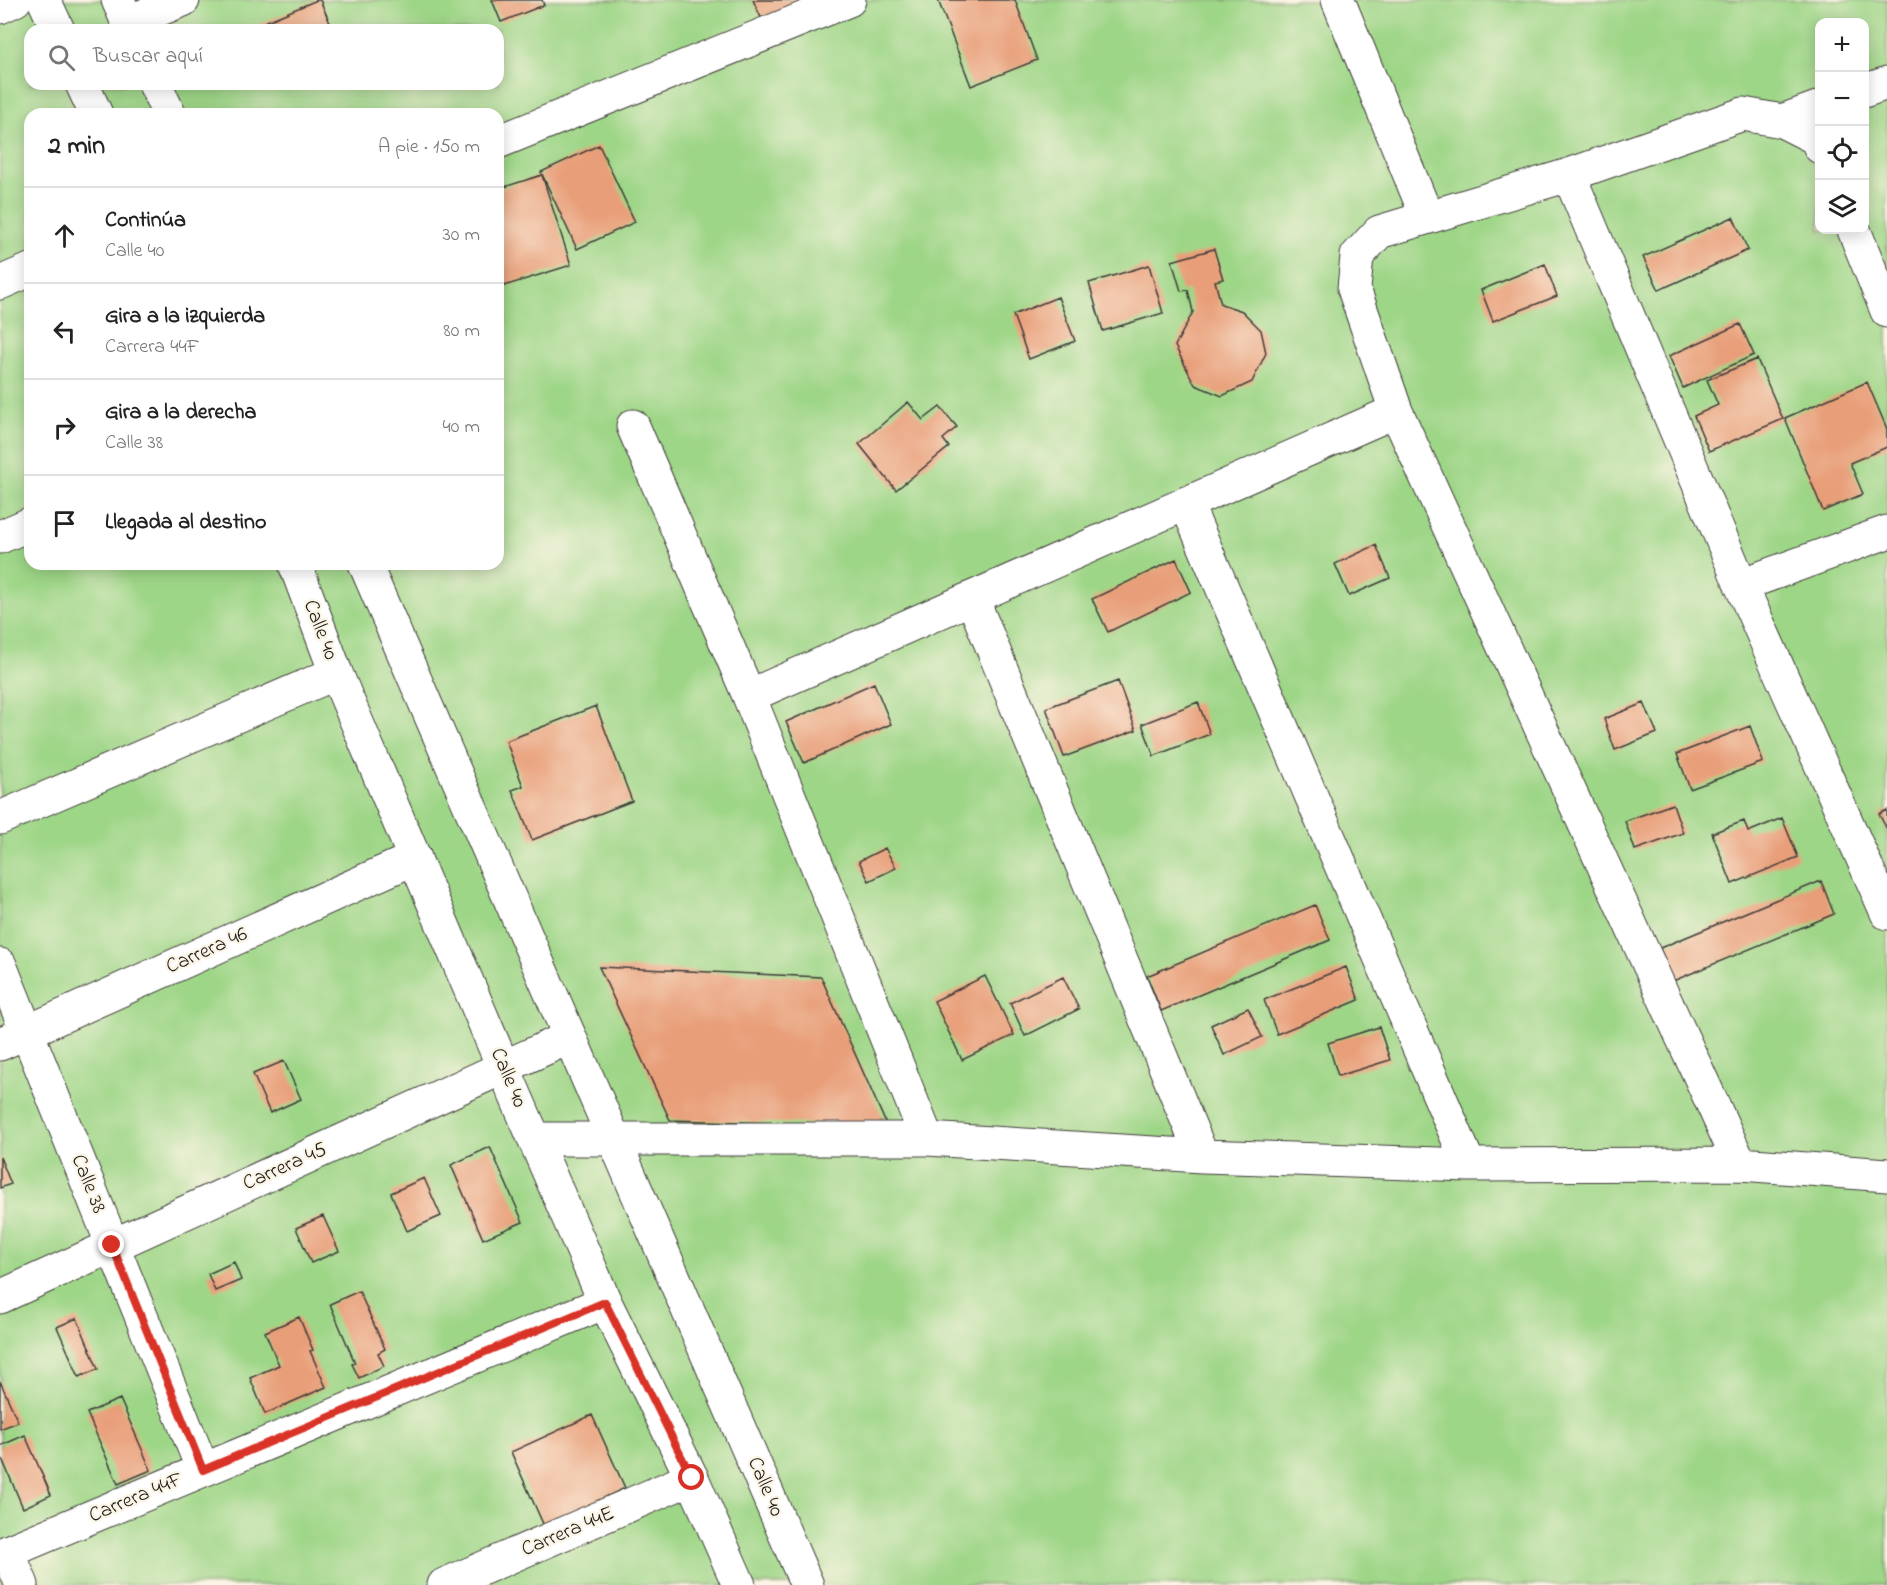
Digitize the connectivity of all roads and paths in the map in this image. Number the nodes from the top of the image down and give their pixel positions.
1 (15, 0) edge
2 (44, 0) edge
3 (183, 0) edge
4 (849, 0) edge
5 (1338, 0) edge
6 (0, 7) edge
7 (125, 17) edge
8 (55, 24) edge
9 (1887, 83) edge
10 (1869, 89) edge
11 (85, 90) edge
12 (158, 90) edge
13 (93, 108) edge
14 (166, 108) edge
15 (1815, 109) edge
16 (1782, 121) junction
17 (1815, 138) edge
18 (504, 140) edge
19 (1569, 175) junction
20 (1427, 217) junction
21 (1856, 234) edge
22 (24, 273) edge
23 (0, 283) edge
24 (1887, 311) edge
25 (1396, 411) junction
26 (633, 426) dead end
27 (1186, 503) junction
28 (24, 527) edge
29 (1887, 532) edge
30 (0, 537) edge
31 (297, 570) edge
32 (368, 570) edge
33 (1741, 585) junction
34 (972, 598) junction
35 (336, 673) junction
36 (749, 696) junction
37 (0, 818) edge
38 (415, 858) junction
39 (1887, 914) edge
40 (0, 965) edge
41 (570, 1037) junction
42 (14, 1038) edge
43 (504, 1069) junction
44 (614, 1138) junction
45 (927, 1138) junction
46 (535, 1139) junction
47 (1202, 1156) junction
48 (1740, 1164) junction
49 (1469, 1165) junction
50 (1887, 1175) edge
51 (112, 1245) junction
52 (0, 1297) edge
53 (605, 1302) junction
54 (203, 1470) junction
55 (692, 1478) junction
56 (4, 1553) edge
57 (22, 1585) edge
58 (444, 1585) edge
59 (739, 1585) edge
60 (807, 1585) edge

1 - 6 street
2 - 8 street
3 - 7 street
4 - 18 street
5 - 20 street
9 - 10 street
11 - 13 street
12 - 14 street
15 - 16 street
16 - 17 street
16 - 19 street
19 - 20 street
19 - 33 street
20 - 25 street
21 - 24 street
22 - 23 street
25 - 27 street
25 - 48 street
26 - 36 street
27 - 34 street
27 - 49 street
28 - 30 street
29 - 33 street
31 - 35 street, Calle 40
32 - 41 street, Calle 40
33 - 39 street
34 - 36 street
34 - 47 street
35 - 37 street
35 - 38 street, Calle 40
36 - 45 street
38 - 42 street, Carrera 46
38 - 43 street, Calle 40
40 - 42 street, Calle 38
41 - 43 street, Carrera 45
41 - 44 street, Calle 40
42 - 51 street, Calle 38
43 - 46 street, Calle 40
43 - 51 street, Carrera 45
44 - 45 street
44 - 46 street
44 - 60 street, Calle 40
45 - 47 street
46 - 53 street, Calle 40
47 - 49 street
48 - 49 street
48 - 50 street
51 - 52 street, Carrera 45
51 - 54 street, Calle 38
53 - 54 street, Carrera 44F
53 - 55 street, Calle 40
54 - 56 street, Carrera 44F
55 - 58 street, Carrera 44E
55 - 59 street, Calle 40
56 - 57 street

